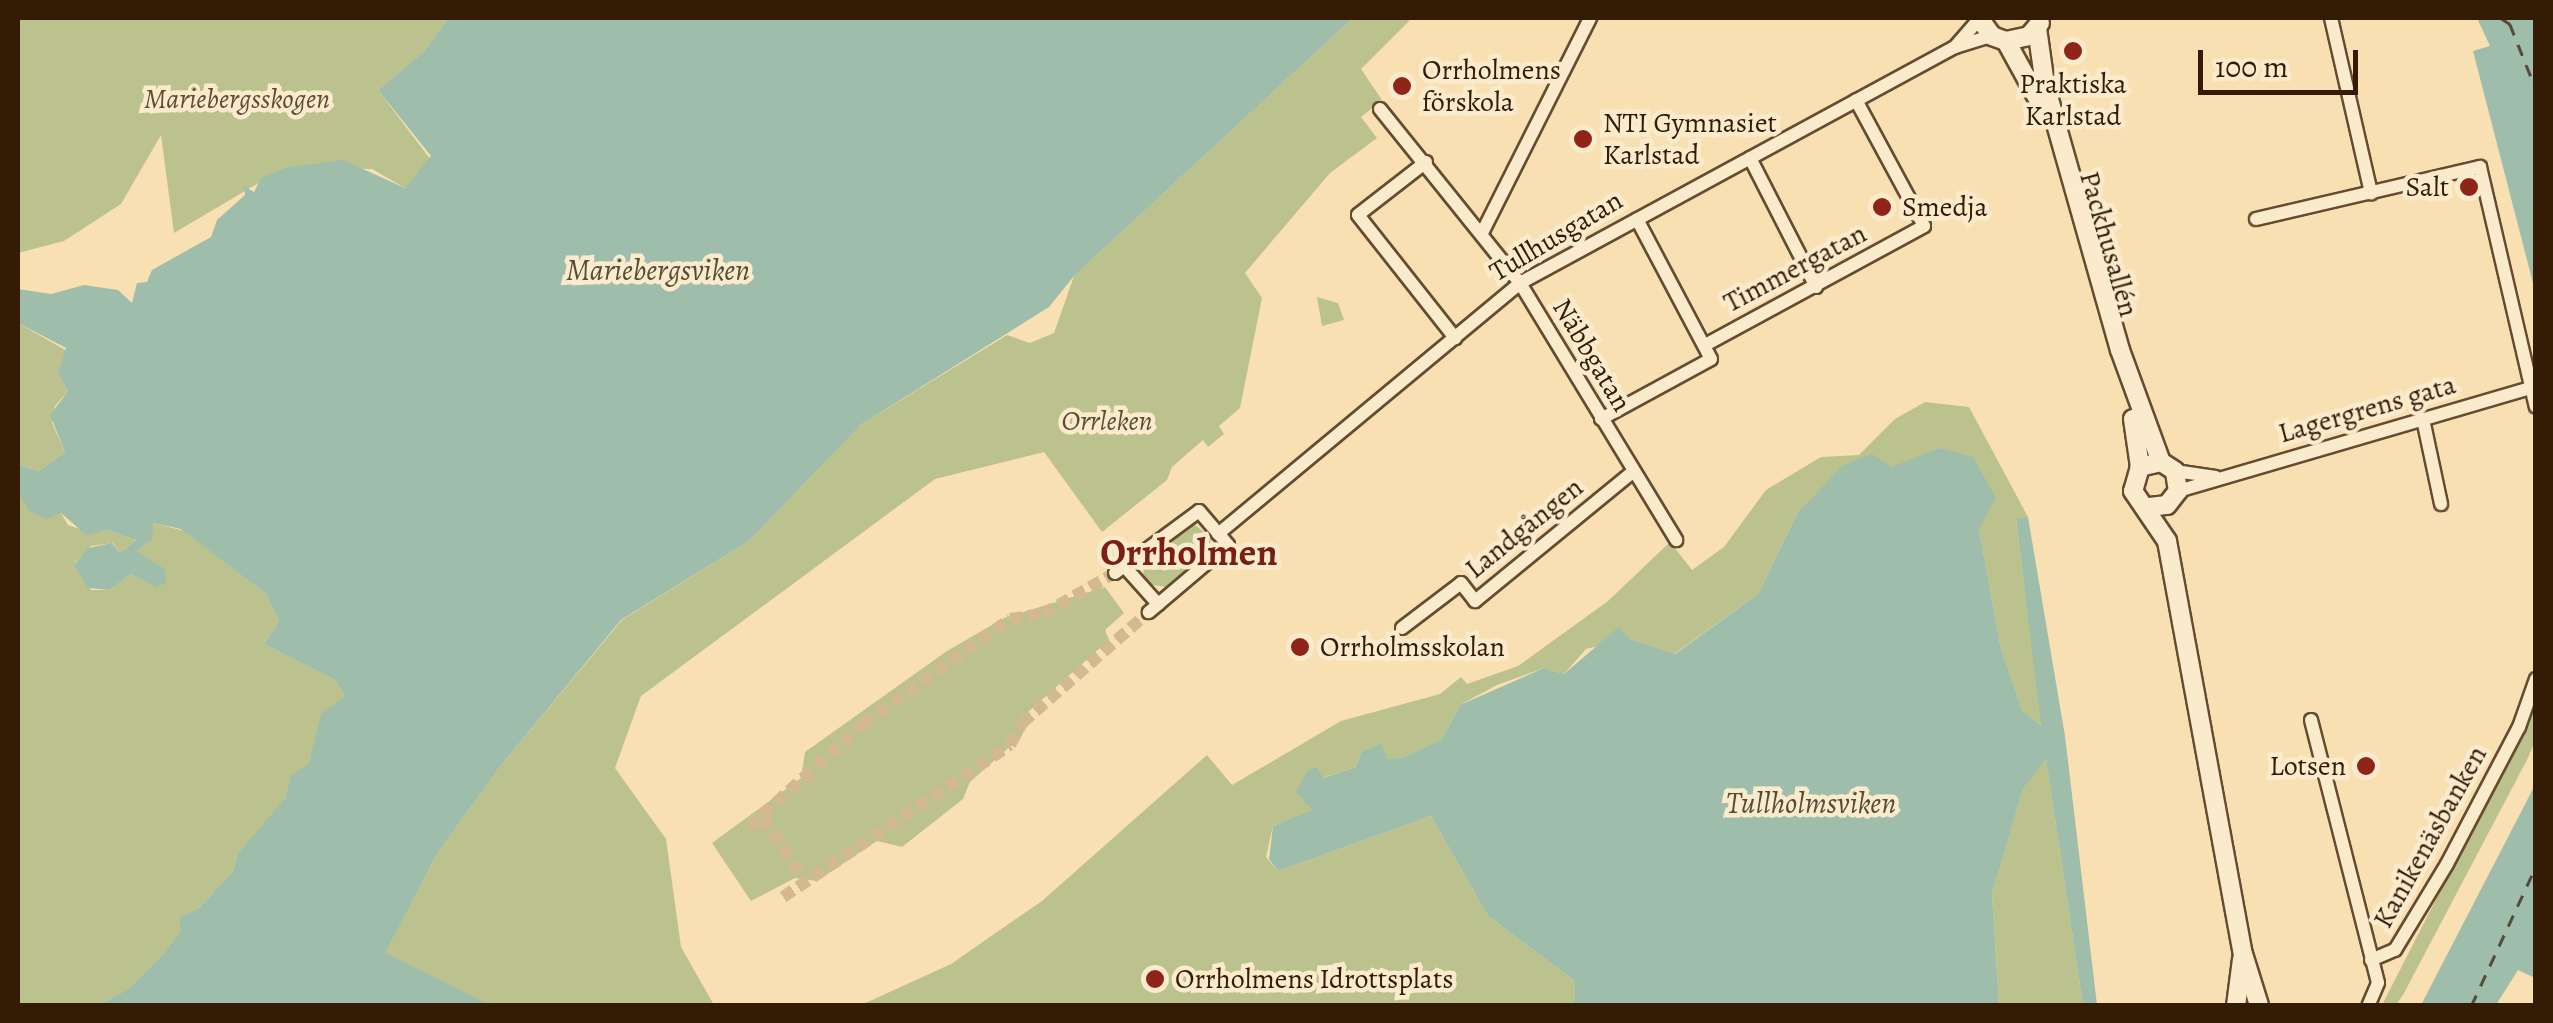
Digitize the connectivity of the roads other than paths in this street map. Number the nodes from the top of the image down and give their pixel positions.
1 (1590, 18) edge
2 (1979, 18) edge
3 (2331, 18) edge
4 (2039, 24) edge
5 (1999, 39) junction
6 (1955, 47) junction
7 (1856, 100) junction
8 (1380, 109) dead end
9 (1750, 158) junction
10 (1426, 162) junction
11 (2372, 193) junction
12 (1637, 219) junction
13 (2256, 219) dead end
14 (1482, 233) junction
15 (1520, 284) junction
16 (1816, 287) junction
17 (1455, 338) junction
18 (1707, 344) junction
19 (2532, 388) junction
20 (2536, 408) edge
21 (2422, 419) junction
22 (1601, 420) junction
23 (2140, 467) junction
24 (2168, 467) junction
25 (1634, 471) junction
26 (2216, 477) junction
27 (2175, 496) junction
28 (2441, 504) dead end
29 (2150, 507) junction
30 (1218, 534) junction
31 (1676, 540) dead end
32 (2167, 541) junction
33 (1402, 628) dead end
34 (2536, 679) edge
35 (2311, 720) dead end
36 (2242, 954) junction
37 (2371, 960) junction
38 (2260, 1005) edge
39 (2238, 1006) edge
40 (2368, 1006) edge

1 - 14 street
2 - 5 street, Packhusallén
2 - 6 street, Tullhusgatan
3 - 11 street
4 - 5 street
4 - 24 street, Packhusallén
5 - 6 street, Tullhusgatan
5 - 23 street, Packhusallén
6 - 7 street, Tullhusgatan
7 - 9 street, Tullhusgatan
7 - 16 street, Timmergatan
8 - 10 street, Näbbgatan
9 - 12 street, Tullhusgatan
9 - 16 street
10 - 14 street, Näbbgatan
10 - 17 street
11 - 13 street
11 - 19 street
12 - 15 street, Tullhusgatan
12 - 18 street
14 - 15 street, Näbbgatan
15 - 17 street, Tullhusgatan
15 - 22 street, Näbbgatan
16 - 18 street, Timmergatan
17 - 30 street, Tullhusgatan
18 - 22 street, Timmergatan
19 - 20 street
19 - 21 street, Lagergrens gata
21 - 26 street, Lagergrens gata
21 - 28 street
22 - 25 street, Näbbgatan
23 - 24 street
23 - 29 street, Packhusallén
24 - 26 street, Lagergrens gata
24 - 27 street, Packhusallén
25 - 31 street, Näbbgatan
25 - 33 street, Landgången
26 - 27 street, Lagergrens gata
27 - 29 street
27 - 32 street
29 - 32 street
30 - 30 street
32 - 36 street
34 - 37 street, Kanikenäsbanken
35 - 37 street
36 - 38 street
36 - 39 street
37 - 40 street, Kanikenäsbanken
38 - 39 street

